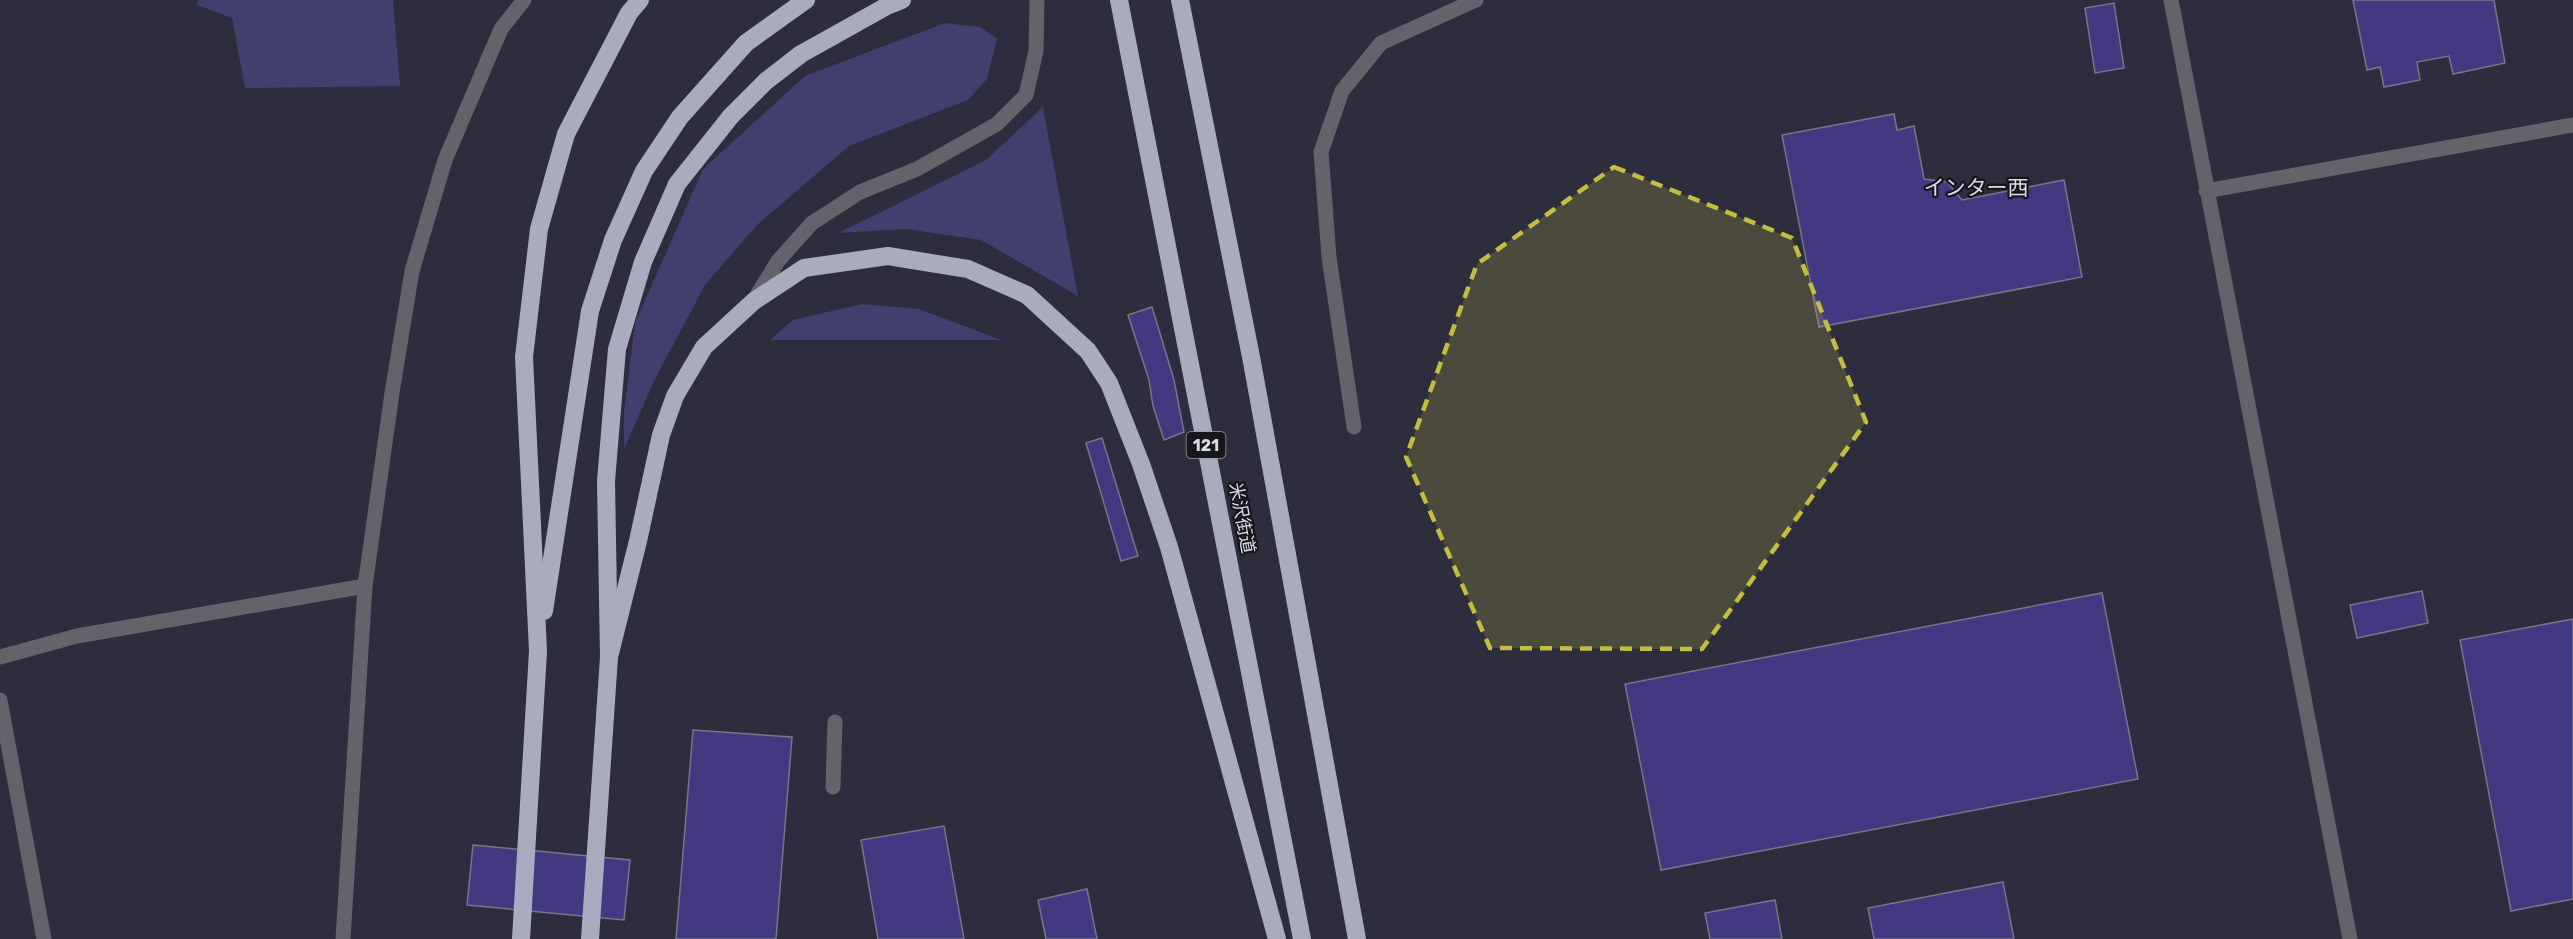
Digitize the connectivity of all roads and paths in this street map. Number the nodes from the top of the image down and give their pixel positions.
1 (524, 0) edge
2 (640, 0) edge
3 (806, 0) edge
4 (902, 0) edge
5 (1037, 0) edge
6 (1119, 0) edge
7 (1180, 0) edge
8 (1476, 0) edge
9 (2171, 0) edge
10 (2573, 125) edge
11 (2206, 191) junction
12 (754, 301) junction
13 (1354, 427) dead end
14 (364, 586) junction
15 (538, 651) junction
16 (0, 657) edge
17 (609, 657) junction
18 (0, 700) edge
19 (835, 722) dead end
20 (833, 787) dead end
21 (44, 939) edge
22 (343, 939) edge
23 (521, 939) edge
24 (590, 939) edge
25 (1277, 939) edge
26 (1302, 939) edge
27 (1357, 939) edge
28 (2350, 939) edge

1 - 14 street
2 - 15 highway
3 - 15 highway
4 - 17 highway
5 - 12 street
6 - 26 highway, 米沢街道 / 121
7 - 27 highway, 米沢街道
8 - 13 street
9 - 11 street
10 - 11 street
11 - 28 street
12 - 17 highway
12 - 25 highway
14 - 16 street
14 - 22 street
15 - 23 highway
17 - 24 highway
18 - 21 street
19 - 20 street

